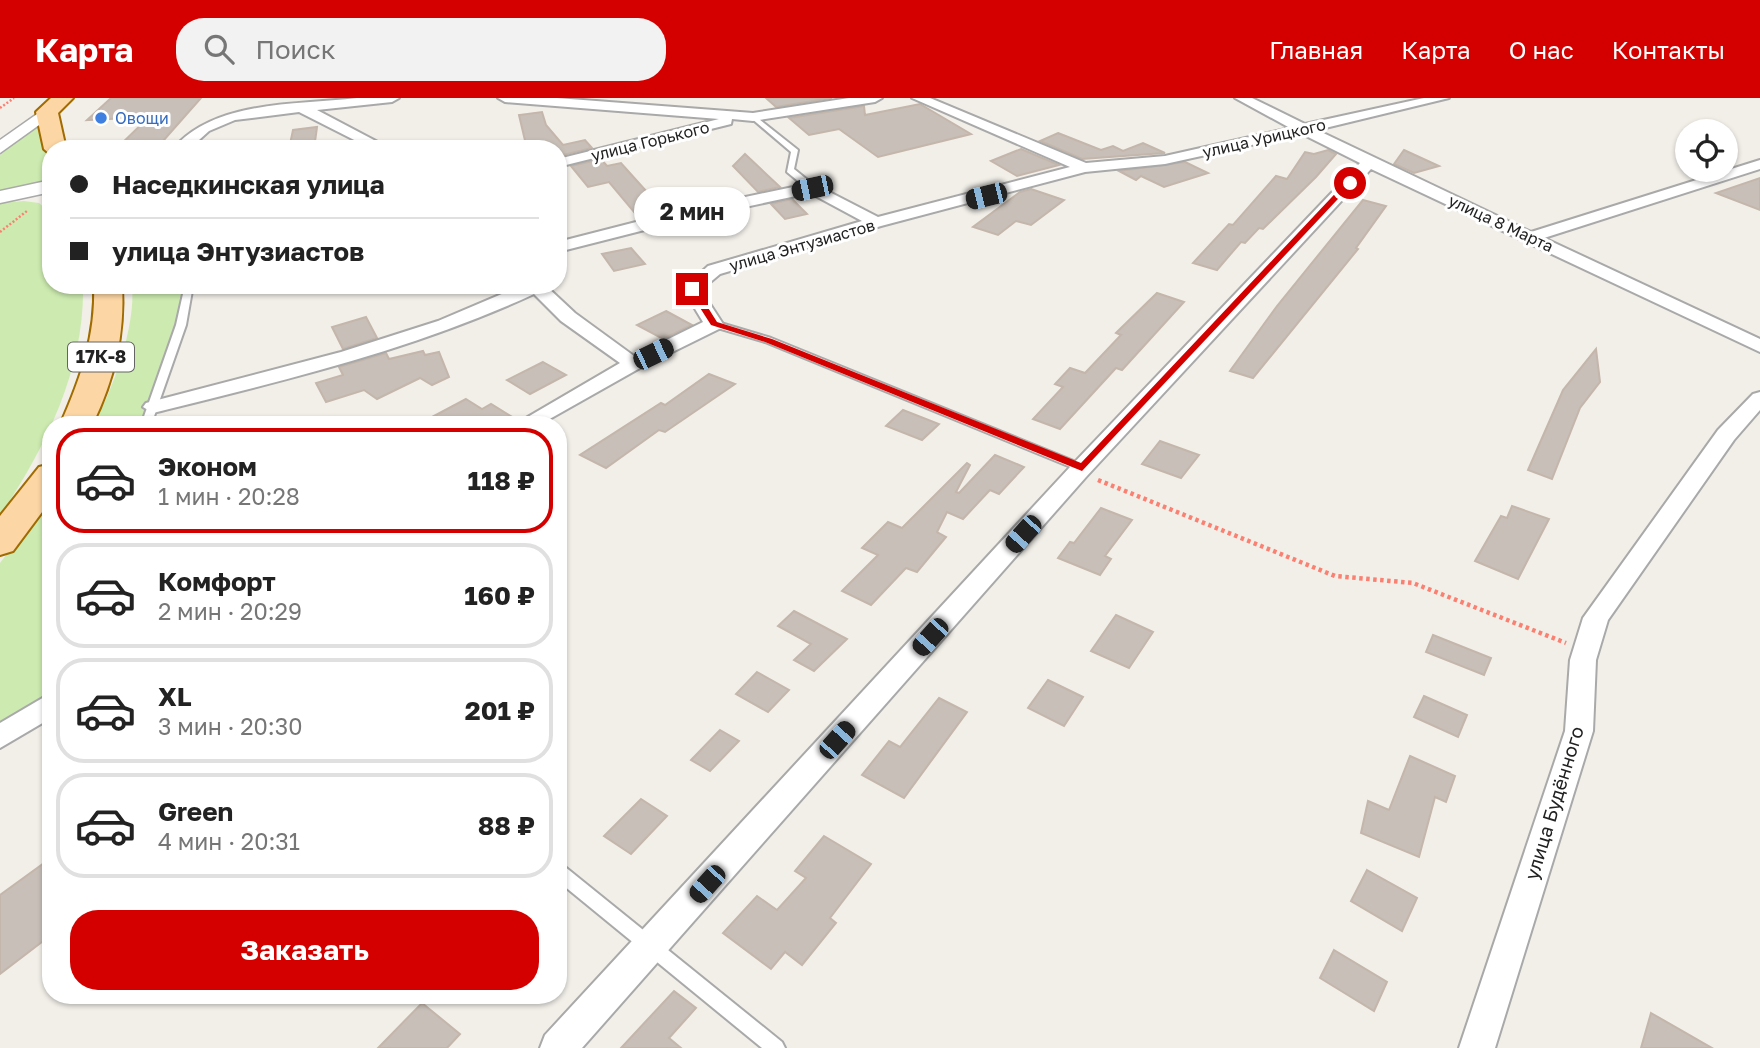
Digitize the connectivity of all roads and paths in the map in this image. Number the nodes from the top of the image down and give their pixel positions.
1 (14, 98) edge
2 (392, 98) edge
3 (505, 98) edge
4 (816, 98) edge
5 (875, 98) edge
6 (919, 98) edge
7 (1242, 98) edge
8 (1442, 98) edge
9 (55, 105) edge
10 (828, 107) junction
11 (0, 108) edge
12 (302, 108) junction
13 (747, 117) junction
14 (1305, 128) junction
15 (55, 140) edge
16 (192, 140) edge
17 (366, 140) edge
18 (0, 148) edge
19 (567, 161) edge
20 (1369, 162) junction
21 (1760, 164) edge
22 (1084, 168) junction
23 (42, 188) edge
24 (812, 188) junction
25 (0, 197) edge
26 (36, 205) dead end
27 (876, 222) junction
28 (0, 232) edge
29 (1531, 237) junction
30 (567, 245) edge
31 (109, 294) edge
32 (186, 294) edge
33 (519, 294) edge
34 (544, 294) edge
35 (714, 324) junction
36 (1760, 346) edge
37 (633, 364) junction
38 (1760, 398) edge
39 (79, 416) edge
40 (150, 416) edge
41 (540, 416) edge
42 (1080, 470) junction
43 (42, 487) edge
44 (0, 542) edge
45 (1587, 651) junction
46 (42, 710) edge
47 (0, 737) edge
48 (567, 878) edge
49 (651, 946) junction
50 (558, 1048) edge
51 (776, 1048) edge
52 (1477, 1048) edge

1 - 11 path
2 - 12 street
3 - 13 street, улица Горького
4 - 10 street
5 - 10 street, улица Горького
6 - 22 street
7 - 14 street, улица 8 Марта
8 - 14 street, улица Урицкого
9 - 15 main road
9 - 18 street
10 - 13 street, улица Горького
12 - 16 street
12 - 17 street
13 - 19 street, улица Горького
13 - 24 lane
14 - 20 street, улица 8 Марта
14 - 22 street, улица Урицкого
20 - 29 street, улица 8 Марта
20 - 42 street
21 - 29 street
22 - 27 street, улица Энтузиастов
23 - 25 street
24 - 27 street
24 - 30 street
26 - 28 path
27 - 35 street, улица Энтузиастов
29 - 36 street, улица 8 Марта
31 - 39 main road, 17К-8
32 - 40 lane
33 - 40 street
34 - 37 street
35 - 37 street
35 - 42 lane
37 - 41 street
38 - 45 street, улица Будённого
42 - 45 path
42 - 49 street
43 - 44 main road
45 - 52 street, улица Будённого
46 - 47 street
48 - 49 lane
49 - 50 street
49 - 51 lane

